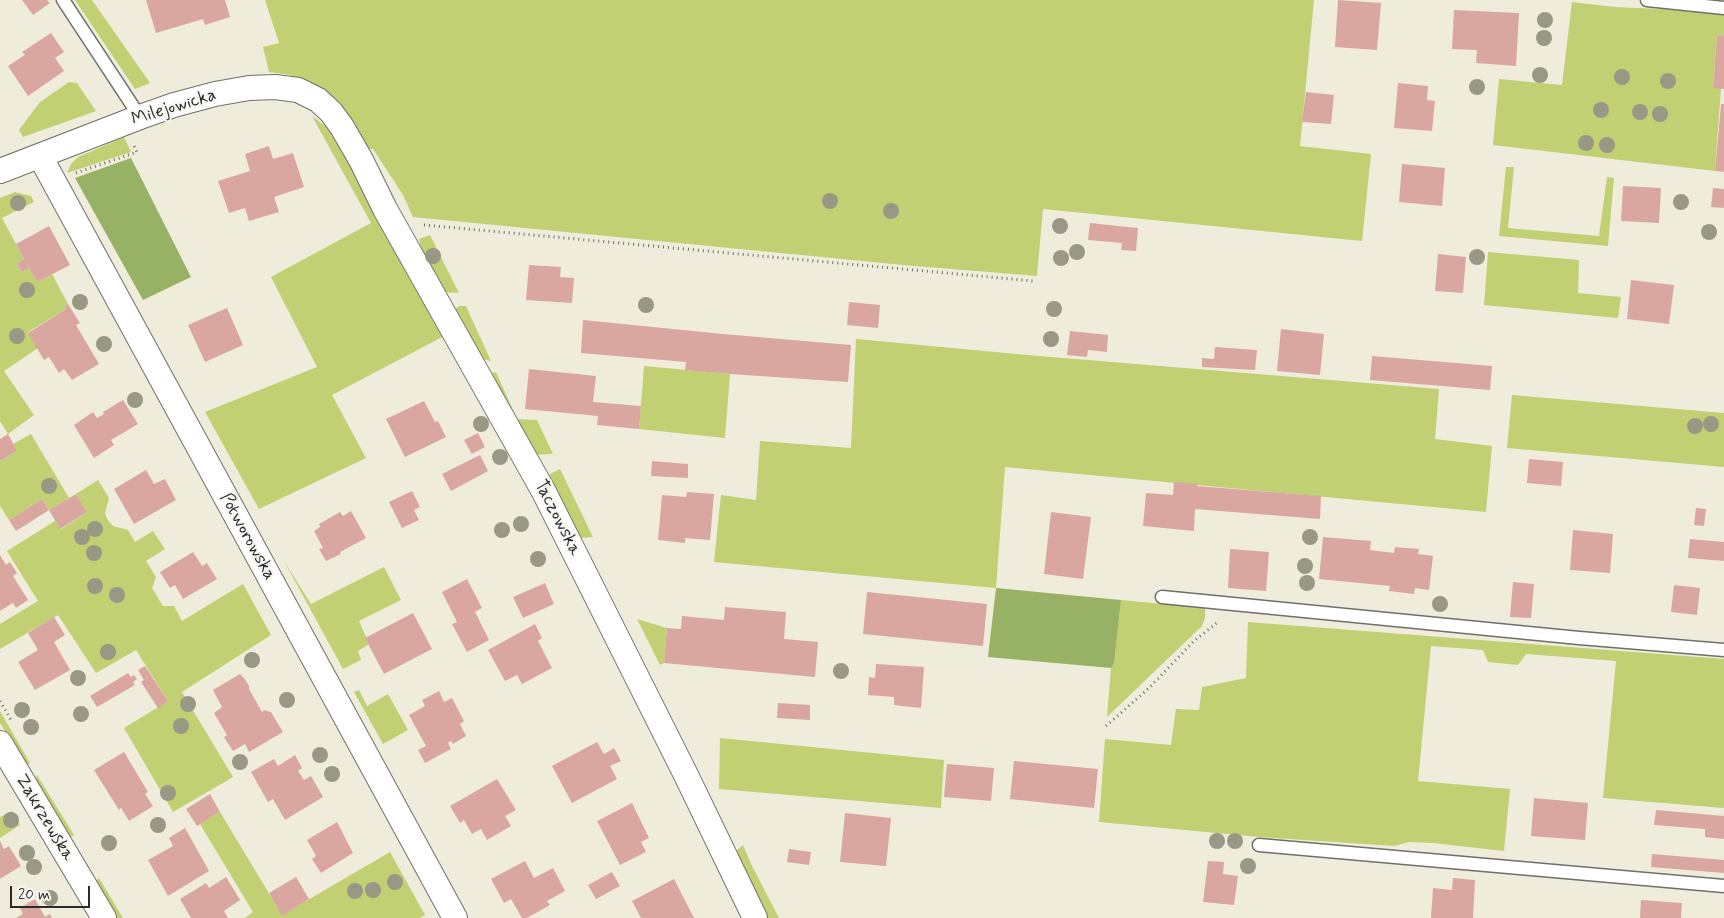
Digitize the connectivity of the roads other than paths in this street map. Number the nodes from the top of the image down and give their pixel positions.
1 (62, 0) edge
2 (1647, 0) edge
3 (1724, 8) edge
4 (140, 117) junction
5 (342, 127) joint
6 (40, 156) junction
7 (0, 171) edge
8 (1162, 597) dead end
9 (1724, 650) edge
10 (0, 743) edge
11 (1259, 845) dead end
12 (1724, 886) edge
13 (104, 918) edge
14 (455, 918) edge
15 (755, 918) edge

1 - 4 lane
2 - 3 lane
4 - 5 street, Milejowicka
4 - 6 street, Milejowicka
5 - 15 street, Taczowska
6 - 7 street, Milejowicka
6 - 14 street, Potworowska
8 - 9 lane
10 - 13 street, Zakrzewska
11 - 12 lane

